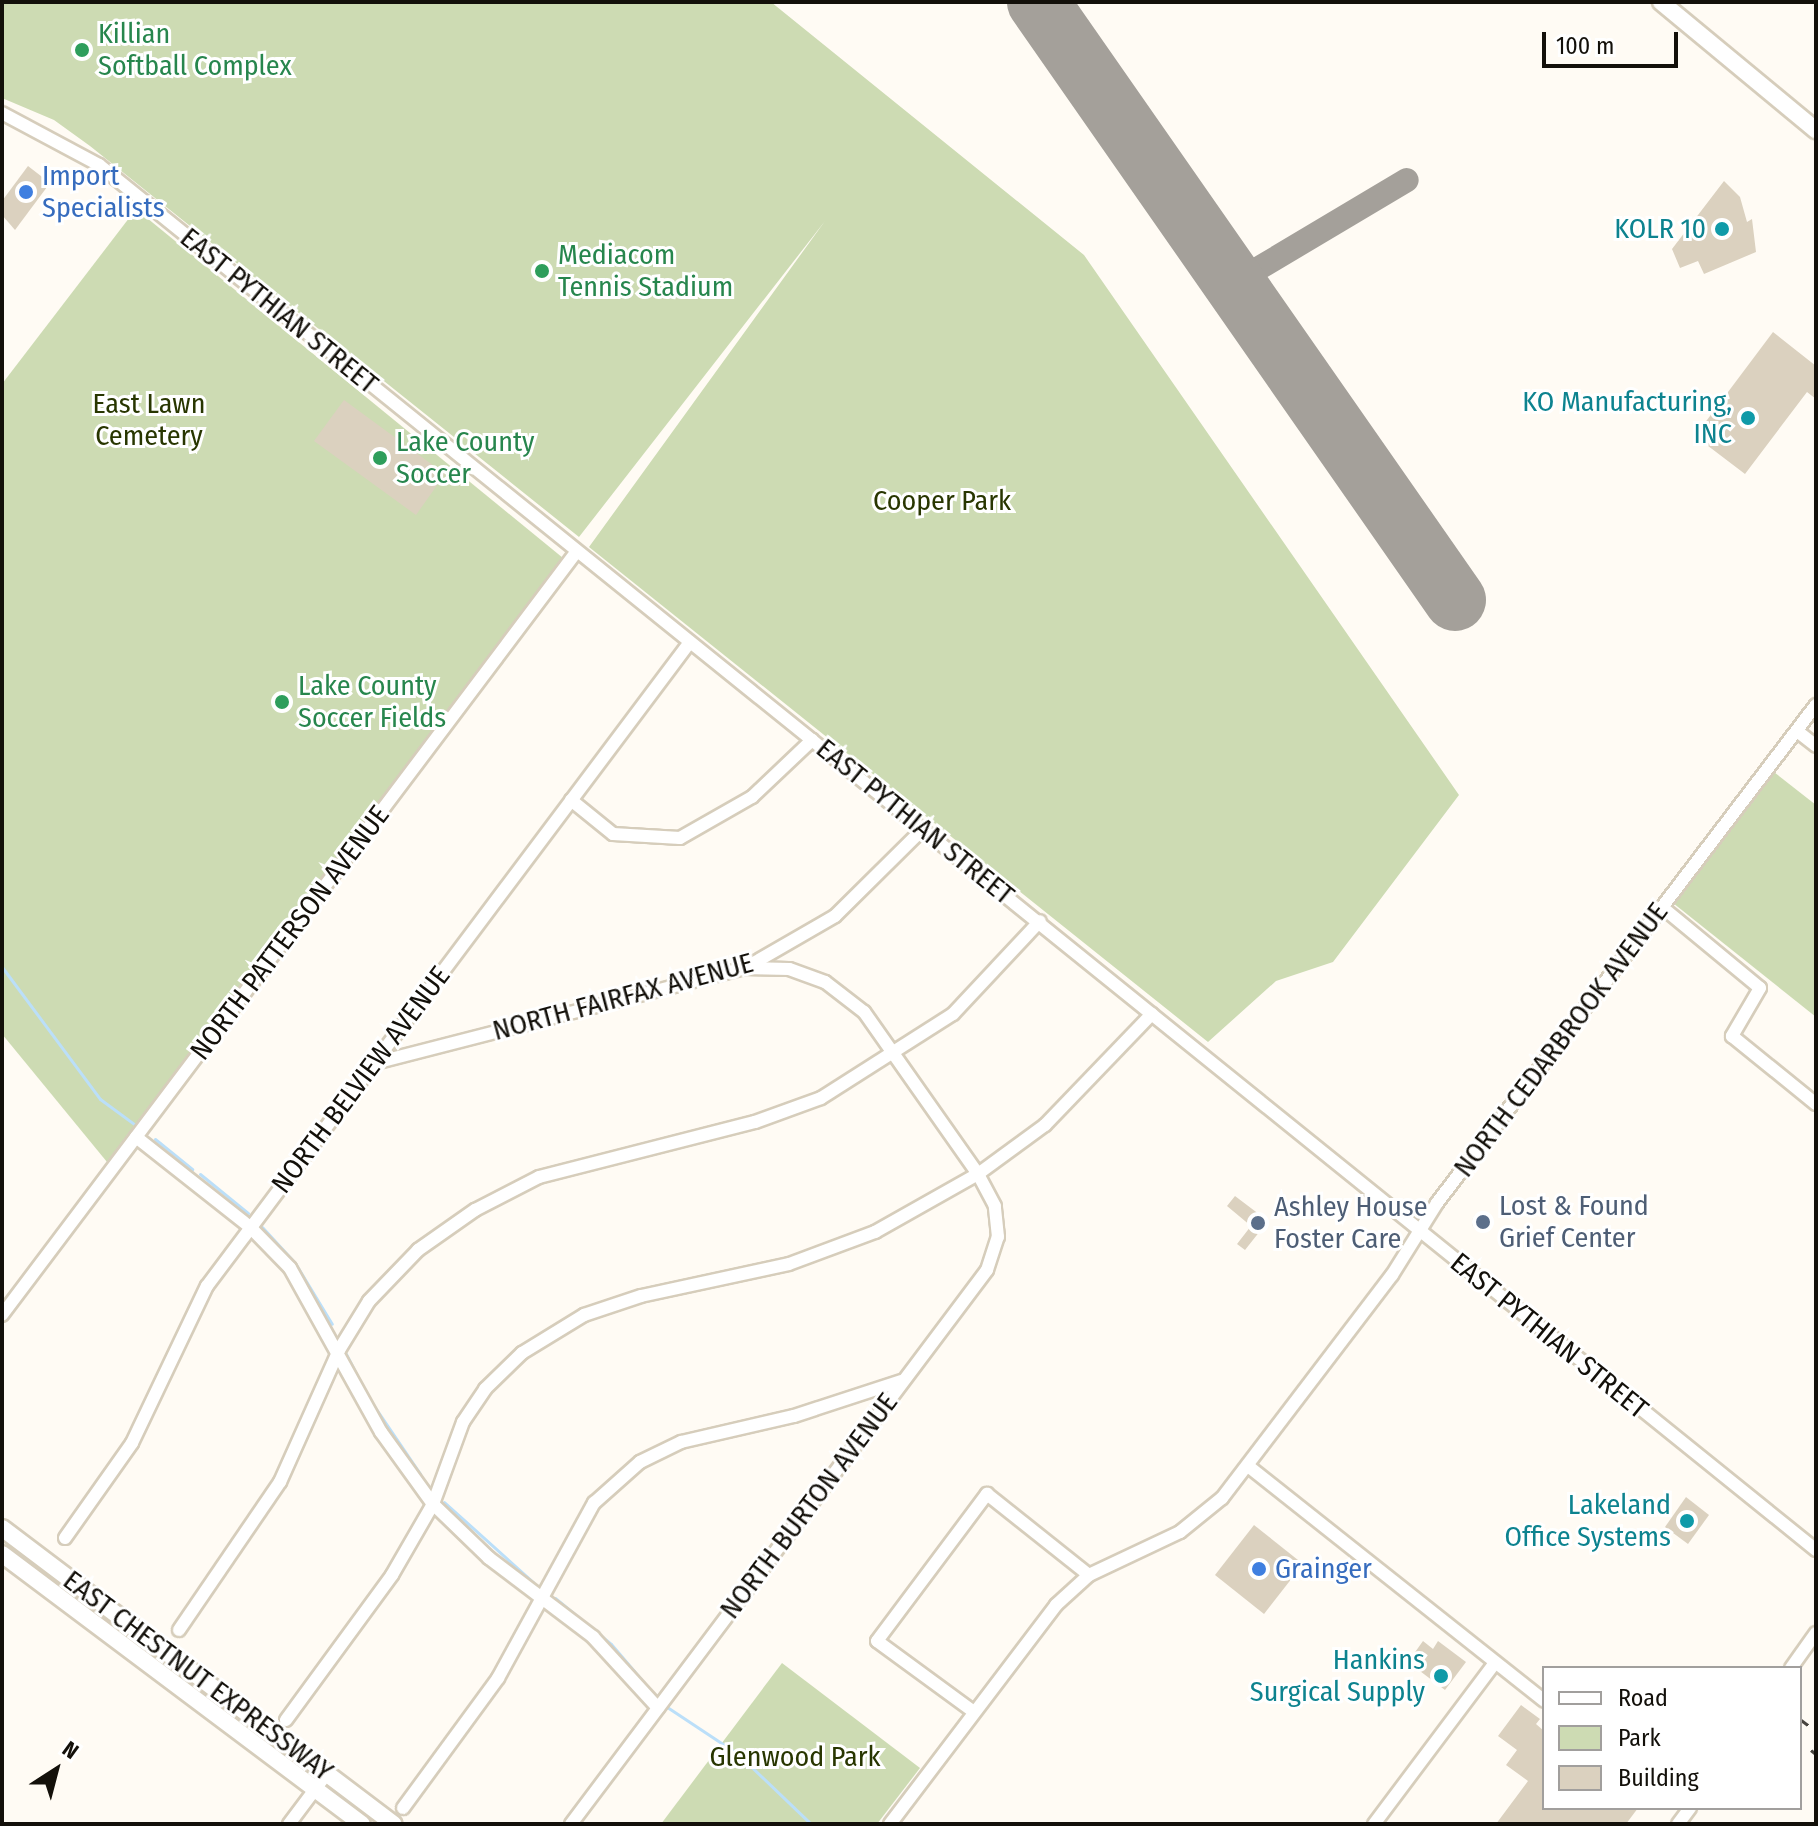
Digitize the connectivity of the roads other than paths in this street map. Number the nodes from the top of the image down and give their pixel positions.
1 (1661, 2) edge
2 (2, 113) edge
3 (1816, 130) edge
4 (577, 551) junction
5 (690, 642) junction
6 (1816, 705) edge
7 (1797, 731) junction
8 (812, 740) junction
9 (1816, 746) edge
10 (571, 800) junction
11 (923, 829) junction
12 (1662, 907) junction
13 (1040, 921) junction
14 (779, 951) junction
15 (745, 968) junction
16 (789, 969) junction
17 (1152, 1014) junction
18 (896, 1055) junction
19 (375, 1063) junction
20 (1816, 1104) edge
21 (136, 1137) junction
22 (978, 1174) junction
23 (250, 1227) junction
24 (1420, 1230) junction
25 (2, 1315) edge
26 (339, 1350) junction
27 (903, 1380) junction
28 (868, 1392) junction
29 (882, 1408) junction
30 (1248, 1466) junction
31 (433, 1504) junction
32 (2, 1528) edge
33 (65, 1538) dead end
34 (1816, 1550) edge
35 (2, 1554) edge
36 (1089, 1575) junction
37 (543, 1598) junction
38 (179, 1630) dead end
39 (1816, 1633) edge
40 (1495, 1663) junction
41 (1792, 1666) edge
42 (1542, 1699) edge
43 (658, 1708) junction
44 (974, 1712) junction
45 (286, 1720) dead end
46 (328, 1772) junction
47 (316, 1788) junction
48 (403, 1808) dead end
49 (289, 1824) edge
50 (362, 1824) edge
51 (394, 1824) edge
52 (571, 1824) edge
53 (890, 1824) edge
54 (1374, 1824) edge

1 - 3 main road
2 - 4 street, EAST PYTHIAN STREET
4 - 5 street, EAST PYTHIAN STREET
4 - 21 street, NORTH PATTERSON AVENUE
5 - 8 street, EAST PYTHIAN STREET
5 - 10 street, NORTH BELVIEW AVENUE
6 - 7 street, NORTH CEDARBROOK AVENUE
7 - 9 street
7 - 12 street, NORTH CEDARBROOK AVENUE
8 - 10 street
8 - 11 street, EAST PYTHIAN STREET
10 - 19 street, NORTH BELVIEW AVENUE
11 - 13 street, EAST PYTHIAN STREET
11 - 14 street, NORTH FAIRFAX AVENUE
12 - 20 street
12 - 24 street, NORTH CEDARBROOK AVENUE
13 - 17 street, EAST PYTHIAN STREET
13 - 18 street
14 - 15 street, NORTH FAIRFAX AVENUE
14 - 16 street
15 - 16 street, NORTH BURTON AVENUE
15 - 19 street, NORTH FAIRFAX AVENUE
16 - 18 street, NORTH BURTON AVENUE
17 - 22 street
17 - 24 street, EAST PYTHIAN STREET
18 - 22 street, NORTH BURTON AVENUE
18 - 26 street
19 - 23 street, NORTH BELVIEW AVENUE
21 - 23 street
21 - 25 street, NORTH PATTERSON AVENUE
22 - 27 street, NORTH BURTON AVENUE
22 - 31 street
23 - 26 street
23 - 33 street, NORTH BELVIEW AVENUE
24 - 30 street, NORTH CEDARBROOK AVENUE
24 - 34 street, EAST PYTHIAN STREET
26 - 31 street
26 - 38 street
27 - 28 street
27 - 29 street, NORTH BURTON AVENUE
28 - 29 street
28 - 37 street
29 - 43 street, NORTH BURTON AVENUE
30 - 36 street, NORTH CEDARBROOK AVENUE
30 - 40 street
31 - 37 street
31 - 45 street
32 - 46 main road, EAST CHESTNUT EXPRESSWAY
35 - 47 main road, EAST CHESTNUT EXPRESSWAY
36 - 44 street, NORTH CEDARBROOK AVENUE
36 - 44 street
37 - 43 street
37 - 48 street
39 - 41 street
40 - 42 street
40 - 54 street
43 - 52 street, NORTH BURTON AVENUE
44 - 53 street, NORTH CEDARBROOK AVENUE
46 - 47 street
46 - 51 main road, EAST CHESTNUT EXPRESSWAY
47 - 49 street
47 - 50 main road, EAST CHESTNUT EXPRESSWAY

